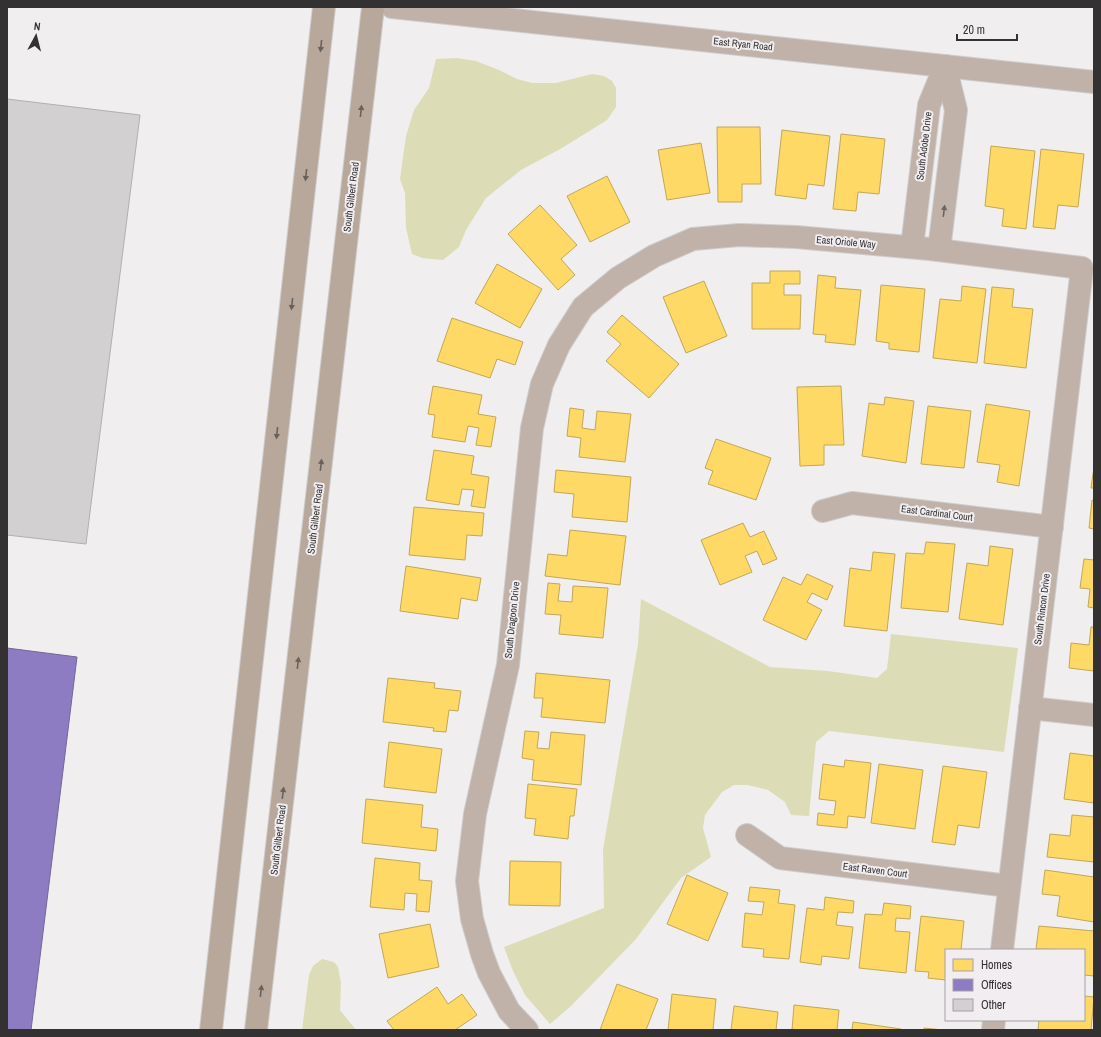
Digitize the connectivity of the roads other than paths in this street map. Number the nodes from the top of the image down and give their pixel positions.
1 (324, 7) edge
2 (373, 7) edge
3 (392, 7) edge
4 (944, 66) junction
5 (1094, 82) edge
6 (912, 247) junction
7 (939, 250) junction
8 (1082, 268) joint
9 (618, 278) joint
10 (823, 511) dead end
11 (1052, 527) junction
12 (1030, 708) junction
13 (1094, 715) edge
14 (747, 835) dead end
15 (1009, 886) junction
16 (1002, 949) edge
17 (211, 1030) edge
18 (256, 1030) edge
19 (527, 1030) edge

1 -> 17 main road
18 -> 2 main road, South Gilbert Road
3 - 4 street, East Ryan Road
4 - 5 street, East Ryan Road
4 - 6 street, South Adobe Drive
7 -> 4 street
6 - 7 street, East Oriole Way
6 - 9 street, East Oriole Way
7 - 8 street, East Oriole Way
8 - 11 street, South Rincon Drive
9 - 19 street, South Dragoon Drive
10 - 11 street, East Cardinal Court
11 - 12 street, South Rincon Drive
12 - 13 street
12 - 15 street, South Rincon Drive
14 - 15 street, East Raven Court
15 - 16 street, South Rincon Drive

